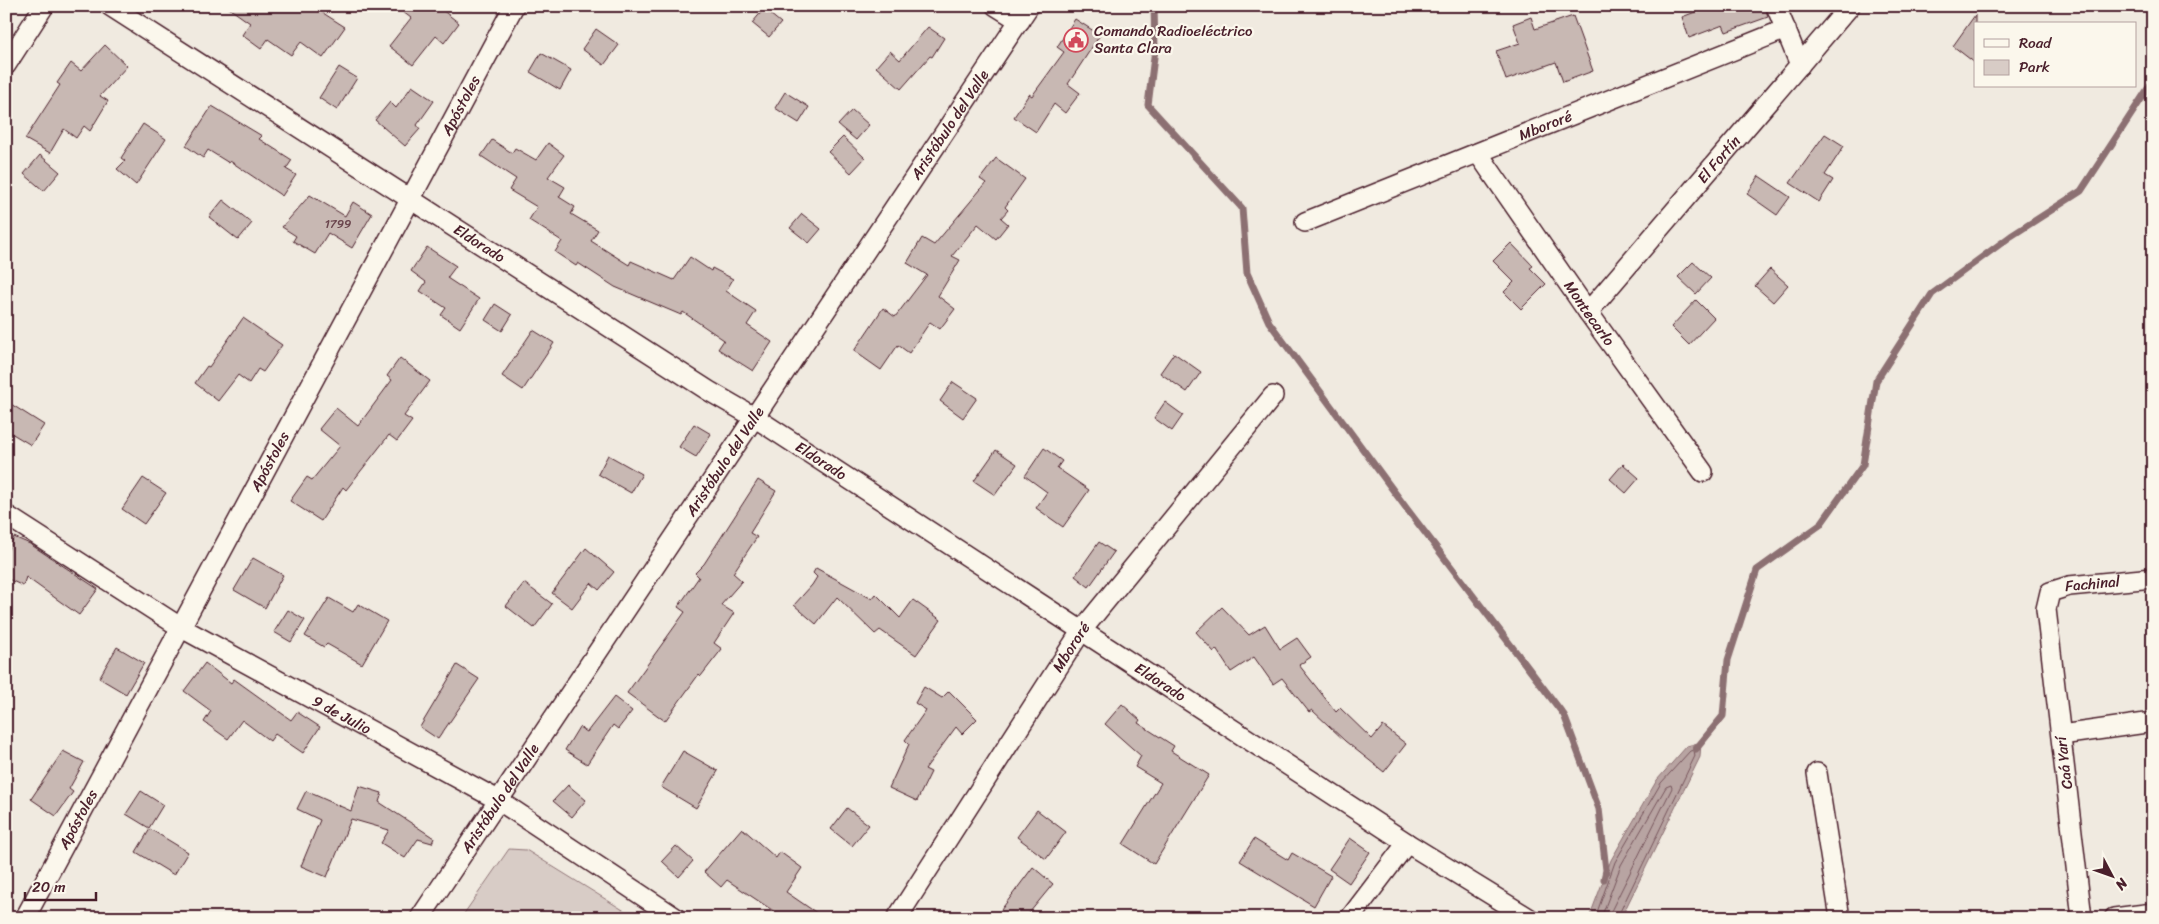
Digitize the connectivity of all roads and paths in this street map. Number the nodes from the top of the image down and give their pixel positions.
1 (44, 6) edge
2 (110, 6) edge
3 (514, 6) edge
4 (996, 6) edge
5 (1776, 6) edge
6 (1850, 6) edge
7 (1025, 14) edge
8 (1786, 29) junction
9 (6, 65) edge
10 (1800, 65) junction
11 (1478, 153) junction
12 (411, 199) junction
13 (1305, 222) dead end
14 (1588, 312) junction
15 (1273, 396) dead end
16 (754, 417) junction
17 (1703, 472) dead end
18 (6, 515) edge
19 (2153, 578) edge
20 (2046, 608) joint
21 (180, 627) junction
22 (1082, 630) junction
23 (2153, 722) edge
24 (2061, 735) junction
25 (1817, 772) dead end
26 (498, 800) junction
27 (1407, 844) junction
28 (2153, 913) edge
29 (25, 918) edge
30 (420, 918) edge
31 (676, 918) edge
32 (897, 918) edge
33 (1350, 918) edge
34 (1529, 918) edge
35 (1840, 918) edge
36 (2082, 918) edge
37 (2114, 918) edge

1 - 9 street
2 - 12 street, Eldorado
3 - 12 street, Apóstoles
4 - 7 street
5 - 8 street
6 - 10 street, El Fortín
7 - 16 street, Aristóbulo del Valle
8 - 10 street
8 - 11 street, Mbororé
10 - 14 street, El Fortín
11 - 13 street, Mbororé
11 - 14 street, Montecarlo
12 - 16 street, Eldorado
12 - 21 street, Apóstoles
14 - 17 street, Montecarlo
15 - 22 street, Mbororé
16 - 22 street, Eldorado
16 - 26 street, Aristóbulo del Valle
18 - 21 street, 9 de Julio
19 - 20 street, Fachinal
20 - 24 street, Caá Yarí
21 - 26 street, 9 de Julio
21 - 29 street, Apóstoles
22 - 27 street, Eldorado
22 - 32 street, Mbororé
23 - 24 street
24 - 36 street, Caá Yarí
25 - 35 street
26 - 30 street, Aristóbulo del Valle
26 - 31 street, 9 de Julio
27 - 33 street
27 - 34 street, Eldorado
28 - 37 street

